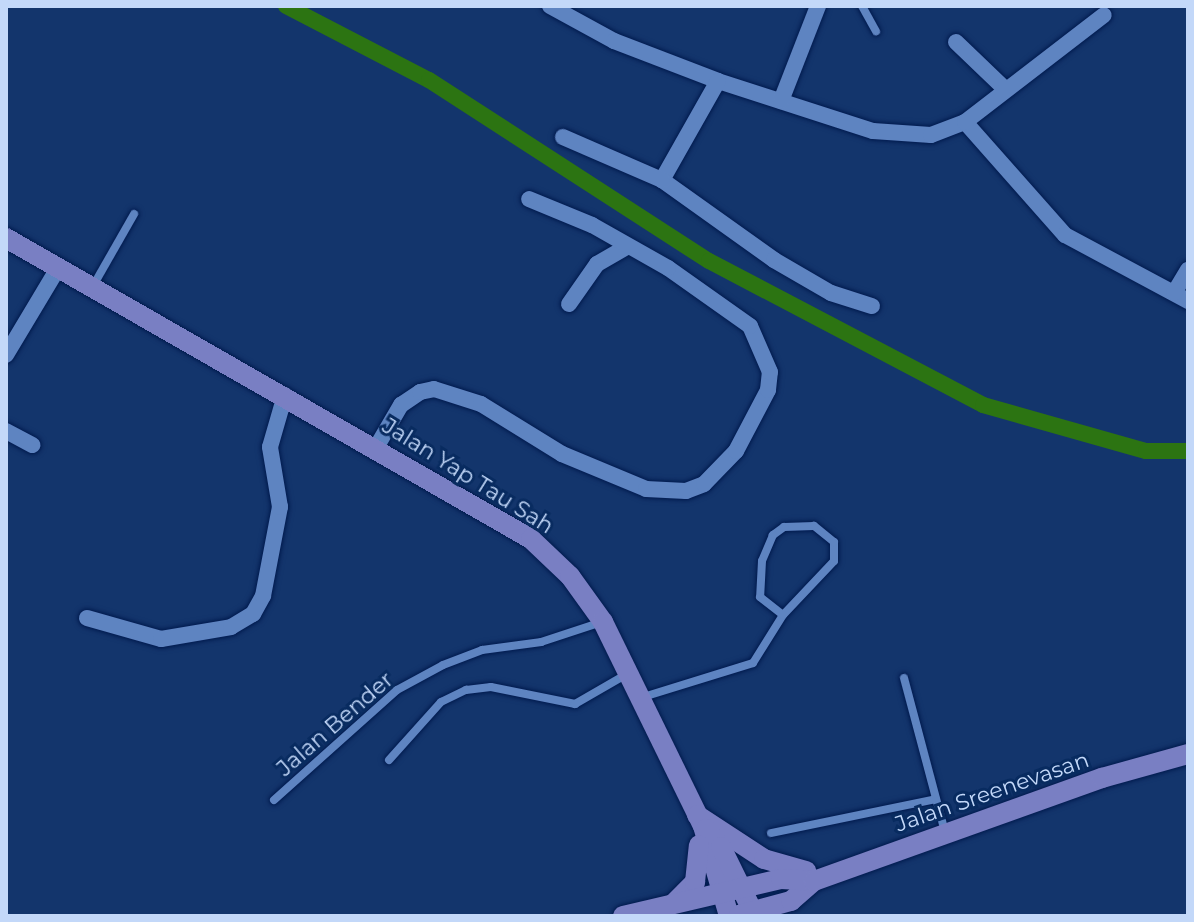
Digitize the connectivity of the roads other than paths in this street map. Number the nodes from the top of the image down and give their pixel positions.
1 (550, 6) edge
2 (818, 6) edge
3 (862, 6) edge
4 (1104, 15) dead end
5 (876, 31) dead end
6 (956, 42) dead end
7 (718, 81) junction
8 (1006, 90) junction
9 (781, 101) junction
10 (965, 122) junction
11 (563, 137) dead end
12 (662, 180) junction
13 (529, 199) dead end
14 (134, 214) dead end
15 (6, 238) edge
16 (626, 247) junction
17 (58, 268) junction
18 (1188, 270) edge
19 (93, 287) junction
20 (1181, 297) edge
21 (569, 304) dead end
22 (872, 306) dead end
23 (6, 355) edge
24 (285, 395) junction
25 (6, 431) edge
26 (32, 445) dead end
27 (377, 446) junction
28 (783, 615) junction
29 (87, 618) dead end
30 (603, 622) junction
31 (628, 674) junction
32 (904, 678) dead end
33 (638, 699) junction
34 (1188, 754) edge
35 (389, 760) dead end
36 (936, 799) junction
37 (274, 800) dead end
38 (700, 820) junction
39 (945, 832) junction
40 (771, 833) dead end
41 (839, 872) junction
42 (814, 881) junction
43 (743, 887) junction
44 (719, 893) junction
45 (670, 906) junction
46 (742, 915) edge
47 (623, 916) edge
48 (792, 916) edge

1 - 7 street
2 - 9 street
3 - 5 lane
4 - 8 street
6 - 8 street
7 - 9 street
7 - 12 street
8 - 10 street
9 - 10 street
10 - 20 street
11 - 12 street
12 - 22 street
13 - 16 street
14 - 19 lane
15 - 17 street, Jalan Yap Tau Sah
16 - 21 street
16 - 27 street
17 - 19 street, Jalan Yap Tau Sah
17 - 23 street
18 - 20 street
19 - 24 street, Jalan Yap Tau Sah
24 - 27 street, Jalan Yap Tau Sah
24 - 29 street
25 - 26 street
27 - 30 street, Jalan Yap Tau Sah
28 - 28 lane
28 - 33 lane
30 - 31 street, Jalan Yap Tau Sah
30 - 37 lane, Jalan Bender
31 - 33 street, Jalan Yap Tau Sah
31 - 35 lane
32 - 36 lane
33 - 38 street, Jalan Yap Tau Sah
34 - 39 street, Jalan Sreenevasan
36 - 39 lane
36 - 40 lane
38 - 41 street
38 - 43 street
38 - 44 street, Jalan Yap Tau Sah
38 - 45 street
39 - 41 street, Jalan Sreenevasan
41 - 42 street, Jalan Sreenevasan
41 - 48 street
42 - 43 street
42 - 46 street
43 - 44 street
43 - 46 street
44 - 45 street
44 - 46 street, Jalan Yap Tau Sah
45 - 47 street

